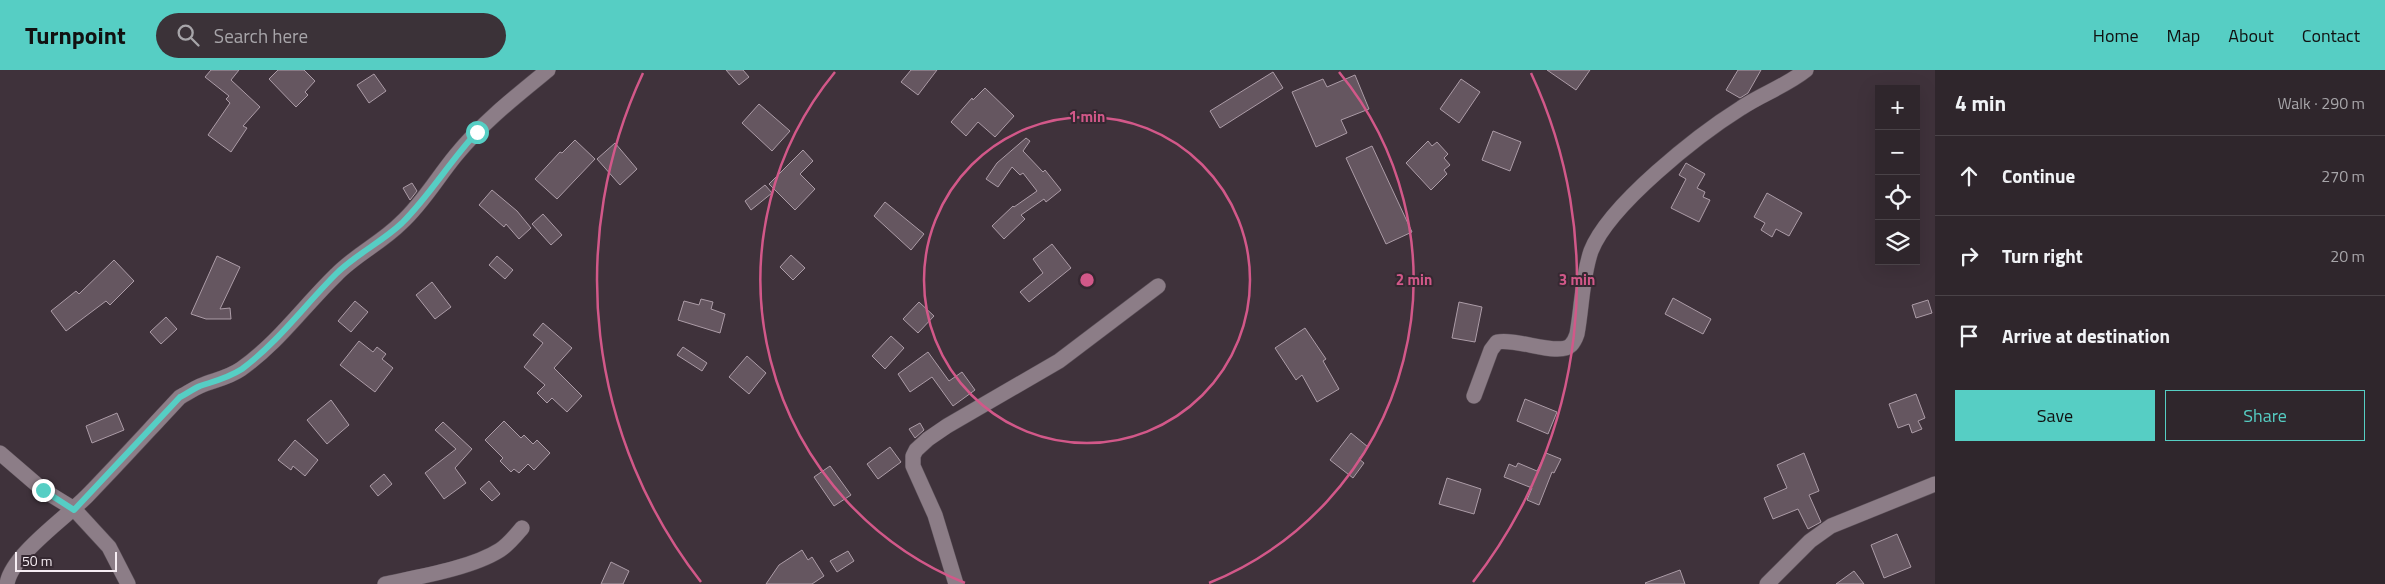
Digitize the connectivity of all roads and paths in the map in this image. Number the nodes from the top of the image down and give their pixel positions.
1 (548, 70) edge
2 (1806, 70) edge
3 (1158, 286) dead end
4 (1474, 396) dead end
5 (0, 452) edge
6 (1935, 484) edge
7 (74, 510) junction
8 (522, 528) dead end
9 (7, 584) edge
10 (128, 584) edge
11 (385, 584) edge
12 (956, 584) edge
13 (1767, 584) edge

1 - 7 street
2 - 4 street
3 - 12 street
5 - 7 street
6 - 13 street
7 - 9 street
7 - 10 street
8 - 11 street

